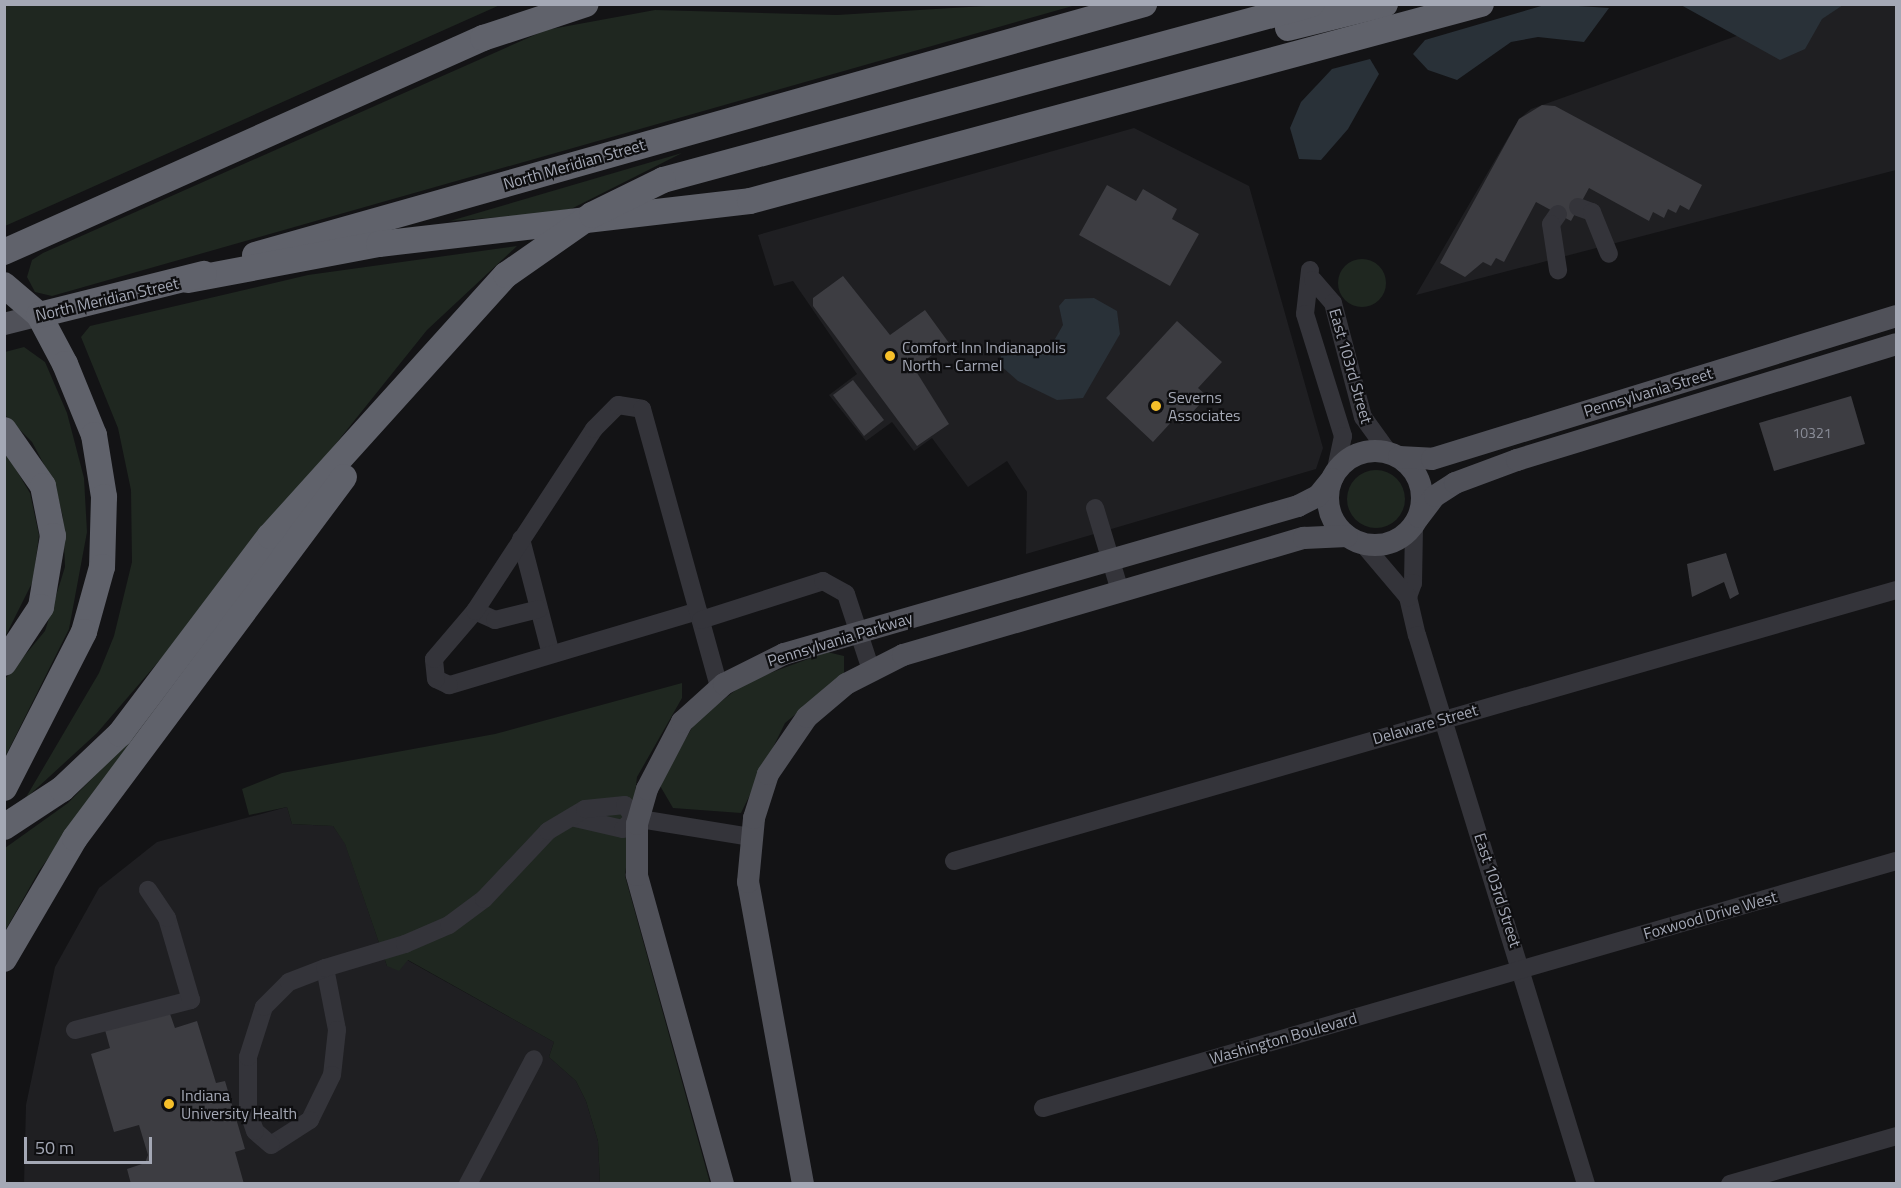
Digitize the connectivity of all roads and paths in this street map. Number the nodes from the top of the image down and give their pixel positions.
1 (586, 4) edge
2 (1144, 4) edge
3 (1312, 4) edge
4 (1385, 4) edge
5 (1481, 4) edge
6 (1088, 69) junction
7 (1578, 207) dead end
8 (1558, 214) dead end
9 (4, 252) edge
10 (1609, 254) dead end
11 (1558, 270) dead end
12 (188, 280) junction
13 (4, 285) edge
14 (39, 315) junction
15 (1896, 316) edge
16 (4, 324) edge
17 (1896, 344) edge
18 (398, 400) junction
19 (4, 430) edge
20 (1394, 455) junction
21 (1334, 476) junction
22 (1095, 508) dead end
23 (1416, 522) junction
24 (521, 540) junction
25 (1355, 540) junction
26 (1111, 559) junction
27 (1896, 590) edge
28 (1120, 591) junction
29 (1408, 597) junction
30 (539, 609) junction
31 (475, 611) junction
32 (699, 615) junction
33 (859, 632) junction
34 (551, 654) junction
35 (4, 663) edge
36 (871, 670) junction
37 (719, 687) junction
38 (1444, 719) junction
39 (4, 788) edge
40 (636, 818) junction
41 (4, 827) edge
42 (751, 837) junction
43 (954, 861) dead end
44 (1896, 861) edge
45 (148, 890) dead end
46 (4, 958) edge
47 (325, 968) junction
48 (1523, 969) junction
49 (75, 1030) dead end
50 (534, 1059) dead end
51 (1043, 1108) dead end
52 (1896, 1136) edge
53 (468, 1184) edge
54 (723, 1184) edge
55 (803, 1184) edge
56 (1586, 1184) edge
57 (1730, 1184) edge

1 - 9 highway
2 - 12 highway, North Meridian Street
3 - 6 highway
4 - 6 highway
5 - 12 highway
6 - 18 highway, bridge
7 - 10 street
8 - 11 street
12 - 14 highway, North Meridian Street
13 - 14 highway
14 - 16 main road, North Meridian Street
14 - 39 highway
15 - 20 main road, Pennsylvania Street
17 - 23 main road, Pennsylvania Street
18 - 41 highway
18 - 46 highway
19 - 35 highway
20 - 21 main road
20 - 21 street, East 103rd Street
20 - 23 main road
21 - 25 main road
21 - 26 main road, Pennsylvania Parkway
22 - 26 street
23 - 25 main road
23 - 29 street, East 103rd Street
24 - 30 street
24 - 31 street
24 - 32 street
25 - 28 main road, Pennsylvania Parkway
25 - 29 street, East 103rd Street
26 - 28 street
26 - 33 main road, Pennsylvania Parkway
27 - 38 street, Delaware Street
28 - 36 main road, Pennsylvania Parkway
29 - 38 street, East 103rd Street
30 - 31 street
30 - 34 street
31 - 34 street
32 - 33 street
32 - 34 street
32 - 37 street
33 - 36 street
33 - 37 main road, Pennsylvania Parkway
36 - 42 main road, Pennsylvania Parkway
37 - 40 main road, Pennsylvania Parkway
38 - 43 street, Delaware Street
38 - 48 street, East 103rd Street
40 - 42 street
40 - 47 street
40 - 54 main road, Pennsylvania Parkway
42 - 55 main road, Pennsylvania Parkway
44 - 48 street, Foxwood Drive West
45 - 49 street
47 - 47 street
48 - 51 street, Washington Boulevard
48 - 56 street, East 103rd Street
50 - 53 street
52 - 57 street

